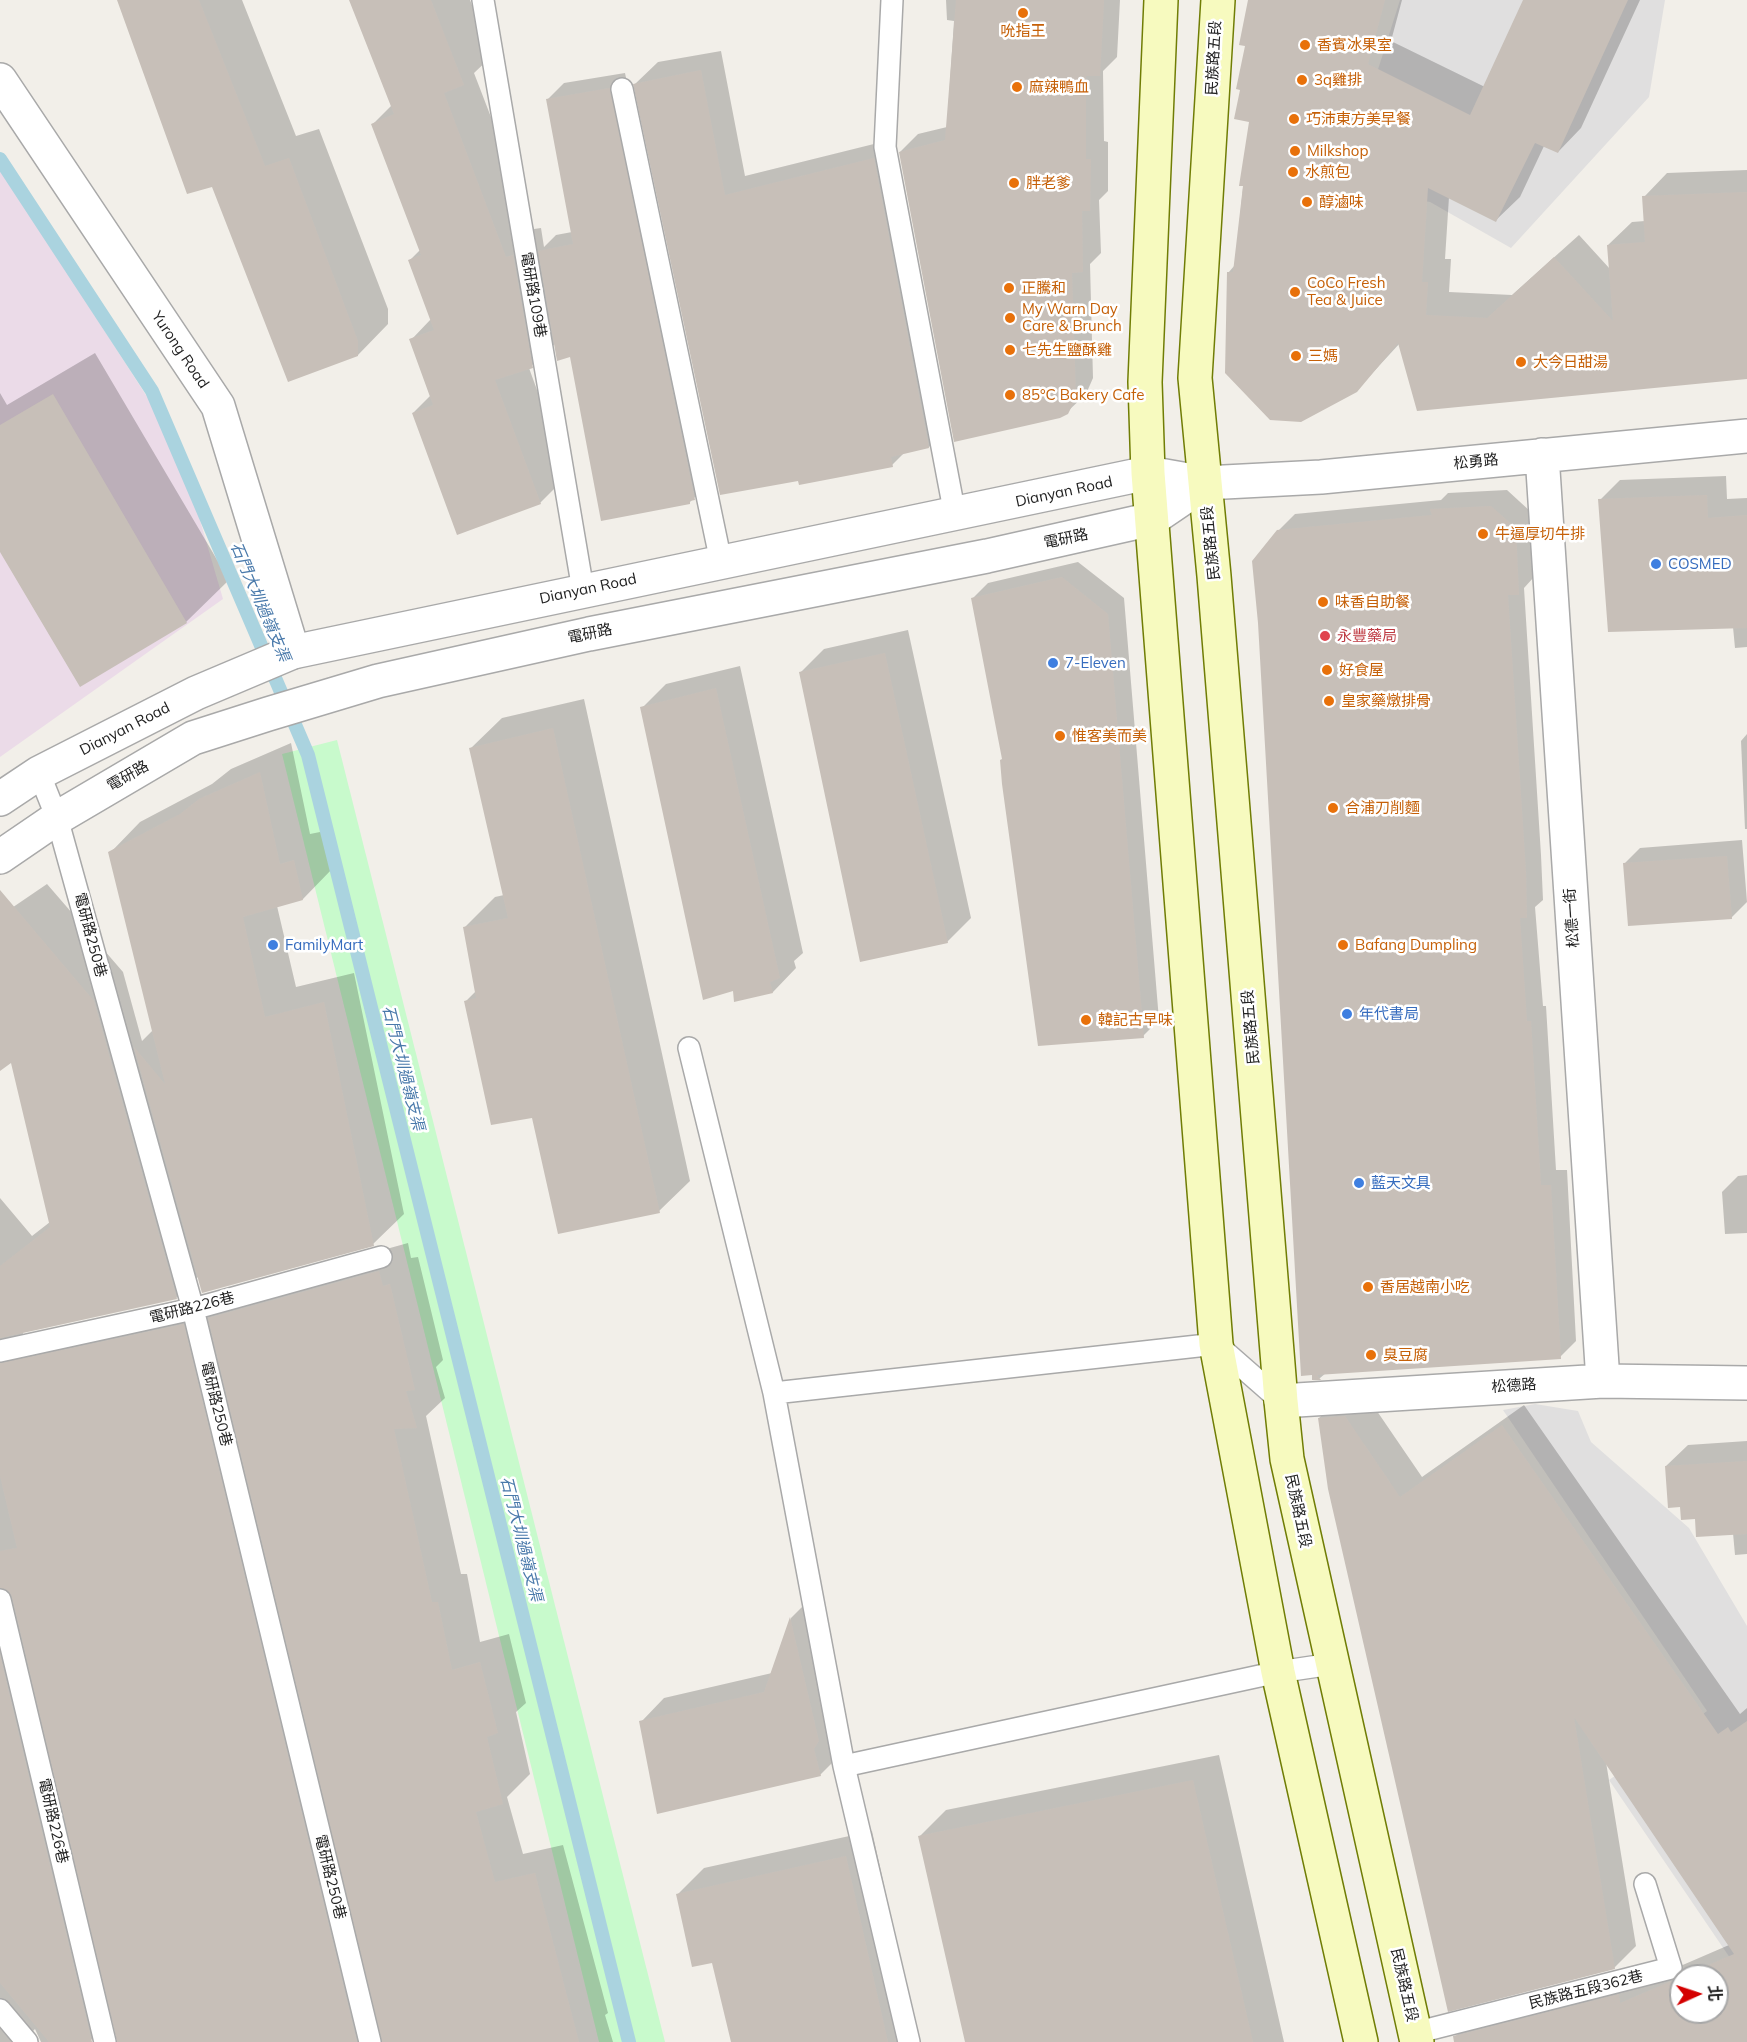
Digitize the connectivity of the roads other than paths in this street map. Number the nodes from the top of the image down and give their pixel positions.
1 (483, 0) edge
2 (892, 0) edge
3 (1161, 0) edge
4 (1218, 0) edge
5 (0, 80) edge
6 (622, 89) dead end
7 (1747, 436) edge
8 (1542, 455) junction
9 (1148, 473) junction
10 (1205, 483) junction
11 (955, 515) junction
12 (1152, 519) junction
13 (721, 562) junction
14 (583, 590) junction
15 (293, 652) junction
16 (39, 772) junction
17 (0, 799) edge
18 (57, 818) junction
19 (0, 857) edge
20 (689, 1048) dead end
21 (381, 1257) dead end
22 (193, 1309) junction
23 (1216, 1344) junction
24 (0, 1351) edge
25 (1604, 1381) junction
26 (1747, 1383) edge
27 (774, 1393) junction
28 (1281, 1401) junction
29 (0, 1600) edge
30 (1332, 1664) junction
31 (1278, 1672) junction
32 (844, 1766) junction
33 (1645, 1884) dead end
34 (0, 2010) edge
35 (1416, 2037) edge
36 (27, 2042) edge
37 (105, 2042) edge
38 (370, 2042) edge
39 (909, 2042) edge
40 (1361, 2042) edge

1 - 14 lane, 電研路109巷
2 - 11 lane
3 - 9 main road
4 - 10 main road, 民族路五段
5 - 15 street, Yurong Road
6 - 13 lane
7 - 8 street, 松勇路
8 - 10 street, 松勇路
8 - 25 street, 松德一街
9 - 10 street, Dianyan Road
9 - 11 street, Dianyan Road
9 - 12 main road
10 - 12 street, 電研路
10 - 28 main road, 民族路五段
11 - 13 street, Dianyan Road
12 - 18 street, 電研路
12 - 23 main road
13 - 14 street, Dianyan Road
14 - 15 street, Dianyan Road
15 - 16 street, Dianyan Road
16 - 17 street, Dianyan Road
16 - 18 lane, 電研路250巷
18 - 19 street, 電研路
18 - 22 lane, 電研路250巷
20 - 27 lane
21 - 22 lane, 電研路226巷
22 - 24 lane, 電研路226巷
22 - 38 lane, 電研路250巷
23 - 27 lane
23 - 28 lane
23 - 31 main road
25 - 26 street, 松德路
25 - 28 street, 松德路
27 - 32 lane
28 - 30 main road, 民族路五段
29 - 37 lane, 電研路226巷
30 - 31 lane
30 - 35 main road, 民族路五段
31 - 32 lane
31 - 40 main road
32 - 39 lane
33 - 35 lane, 民族路五段362巷
34 - 36 lane

